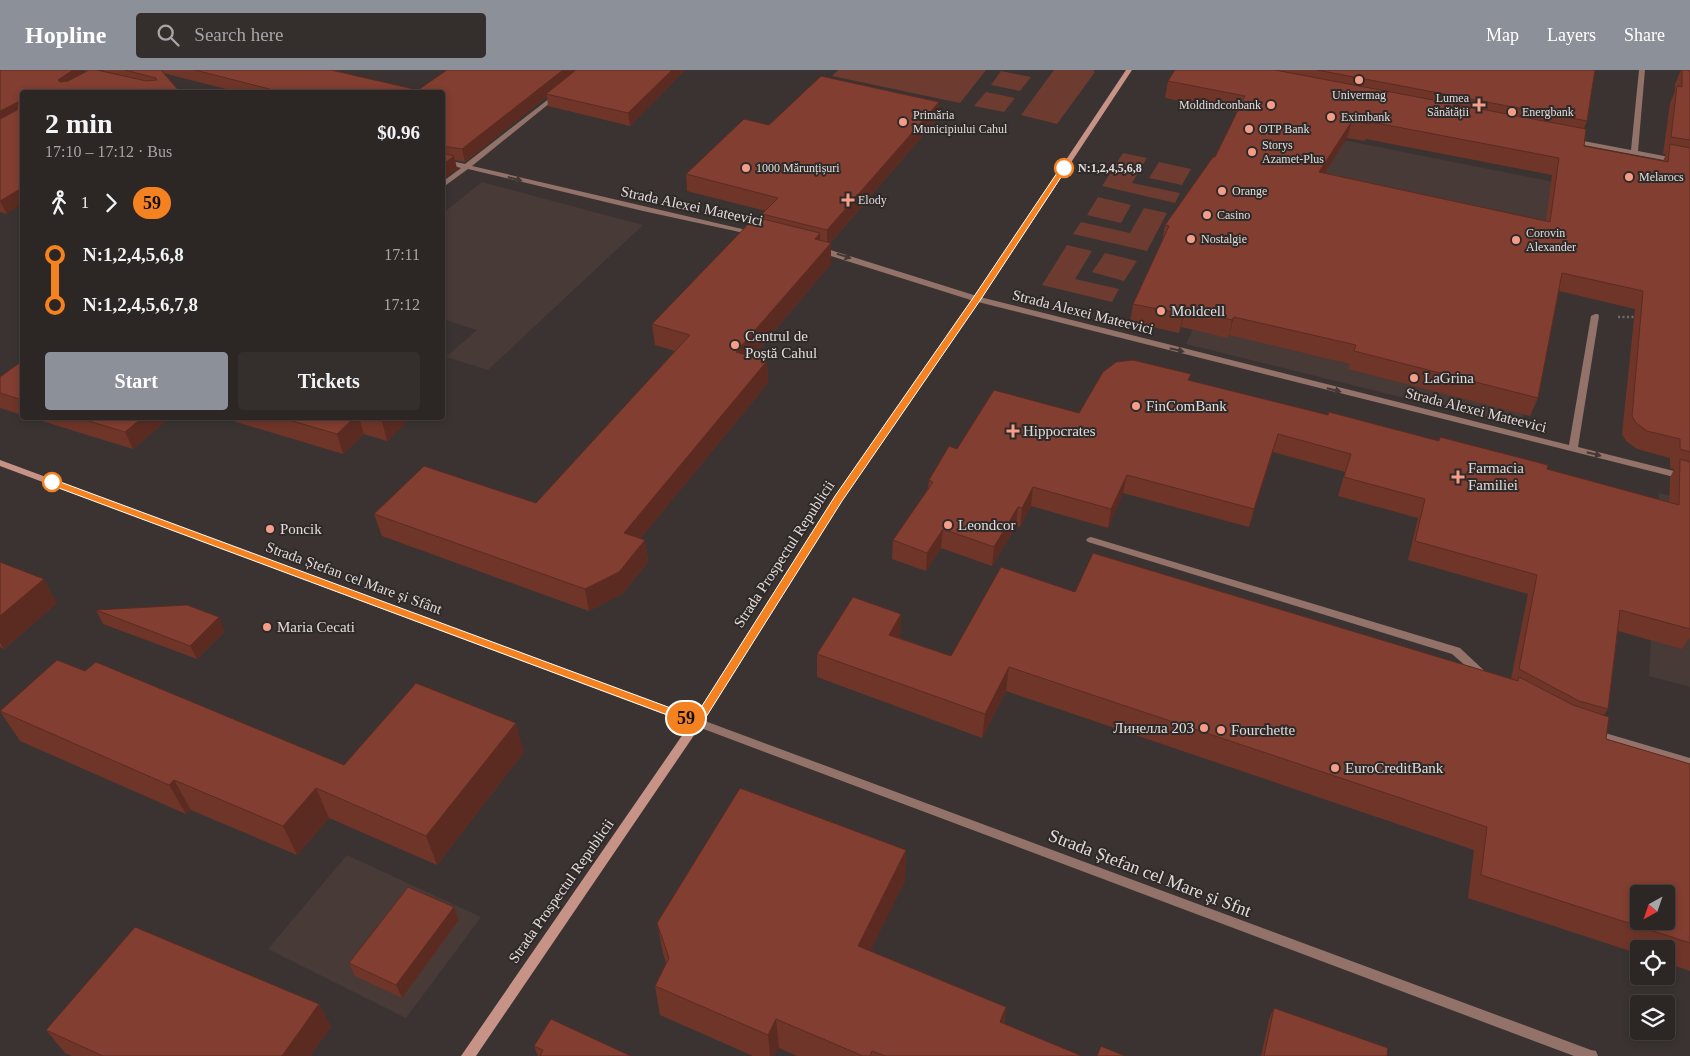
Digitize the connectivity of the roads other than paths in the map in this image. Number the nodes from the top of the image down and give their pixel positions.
1 (1129, 70) edge
2 (1642, 70) edge
3 (564, 88) edge
4 (1566, 139) edge
5 (1634, 152) junction
6 (445, 162) edge
7 (1690, 163) edge
8 (468, 167) junction
9 (445, 184) edge
10 (766, 236) edge
11 (811, 247) edge
12 (977, 299) junction
13 (1595, 316) road end
14 (1573, 449) junction
15 (0, 463) edge
16 (1690, 478) edge
17 (1091, 540) dead end
18 (1496, 685) edge
19 (697, 722) junction
20 (1582, 730) edge
21 (1690, 763) edge
22 (468, 1056) edge
23 (1591, 1056) edge

1 - 12 main road, Strada Prospectul Republicii
2 - 5 street
3 - 8 street
4 - 5 street
5 - 7 street
6 - 8 street, Strada Alexei Mateevici
8 - 9 street
8 -> 10 street, Strada Alexei Mateevici
11 -> 12 street, Strada Alexei Mateevici
12 -> 14 street, Strada Alexei Mateevici
12 - 19 main road, Strada Prospectul Republicii
13 - 14 street
14 -> 16 street, Strada Alexei Mateevici
15 - 19 main road, Strada Ștefan cel Mare și Sfânt
17 - 18 street
19 - 22 main road, Strada Prospectul Republicii
19 - 23 street, Strada Ștefan cel Mare și Sfnt
20 - 21 street

